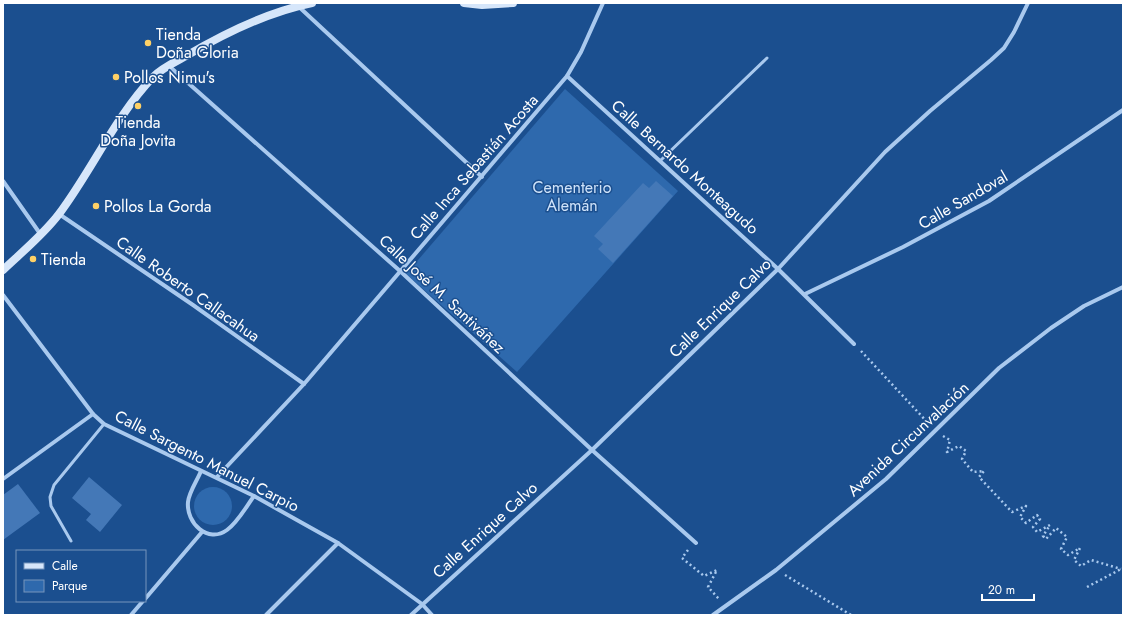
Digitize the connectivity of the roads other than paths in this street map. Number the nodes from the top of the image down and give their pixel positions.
1 (312, 3) edge
2 (464, 3) edge
3 (513, 3) edge
4 (602, 3) edge
5 (1028, 3) edge
6 (297, 6) junction
7 (767, 58) dead end
8 (169, 66) junction
9 (567, 76) junction
10 (1123, 110) edge
11 (661, 160) junction
12 (482, 177) junction
13 (3, 181) edge
14 (59, 214) junction
15 (41, 235) junction
16 (778, 269) junction
17 (3, 270) edge
18 (400, 271) junction
19 (1123, 287) edge
20 (805, 294) junction
21 (3, 295) edge
22 (854, 344) road end
23 (304, 384) junction
24 (93, 414) junction
25 (104, 424) junction
26 (592, 450) junction
27 (201, 472) junction
28 (216, 478) junction
29 (3, 479) edge
30 (254, 496) junction
31 (202, 532) junction
32 (71, 541) dead end
33 (338, 543) junction
34 (696, 543) road end
35 (146, 597) edge
36 (142, 602) edge
37 (422, 604) junction
38 (131, 615) edge
39 (266, 615) edge
40 (411, 615) edge
41 (432, 615) edge
42 (713, 615) edge

1 - 6 main road
2 - 3 main road
4 - 9 street, Calle Inca Sebastián Acosta
5 - 16 street, Calle Enrique Calvo
6 - 8 main road
6 - 12 street
7 - 11 lane
8 - 14 main road
8 - 18 street, Calle José M. Santiváñez
9 - 11 street, Calle Bernardo Monteagudo
9 - 12 street, Calle Inca Sebastián Acosta
10 - 20 street, Calle Sandoval
11 - 16 street, Calle Bernardo Monteagudo
12 - 18 street, Calle Inca Sebastián Acosta
13 - 15 street
14 - 15 main road
14 - 23 street, Calle Roberto Callacahua
15 - 17 main road
16 - 20 street, Calle Bernardo Monteagudo
16 - 26 street, Calle Enrique Calvo
18 - 23 street, Calle Inca Sebastián Acosta
18 - 26 street, Calle José M. Santiváñez
19 - 42 street, Avenida Circunvalación
20 - 22 street, Calle Bernardo Monteagudo
21 - 24 street, Calle Sargento Manuel Carpio
23 - 28 street, Calle Inca Sebastián Acosta
24 - 25 street, Calle Sargento Manuel Carpio
24 - 29 street
25 - 27 street, Calle Sargento Manuel Carpio
25 - 32 lane
26 - 34 street, Calle José M. Santiváñez
26 - 37 street, Calle Enrique Calvo
27 - 28 street, Calle Sargento Manuel Carpio
27 - 31 street
28 - 30 street, Calle Sargento Manuel Carpio
30 - 31 street
30 - 33 street, Calle Sargento Manuel Carpio
31 - 35 street
33 - 37 street, Calle Sargento Manuel Carpio
33 - 39 street
36 - 38 street
37 - 40 street, Calle Enrique Calvo
37 - 41 street, Calle Sargento Manuel Carpio

